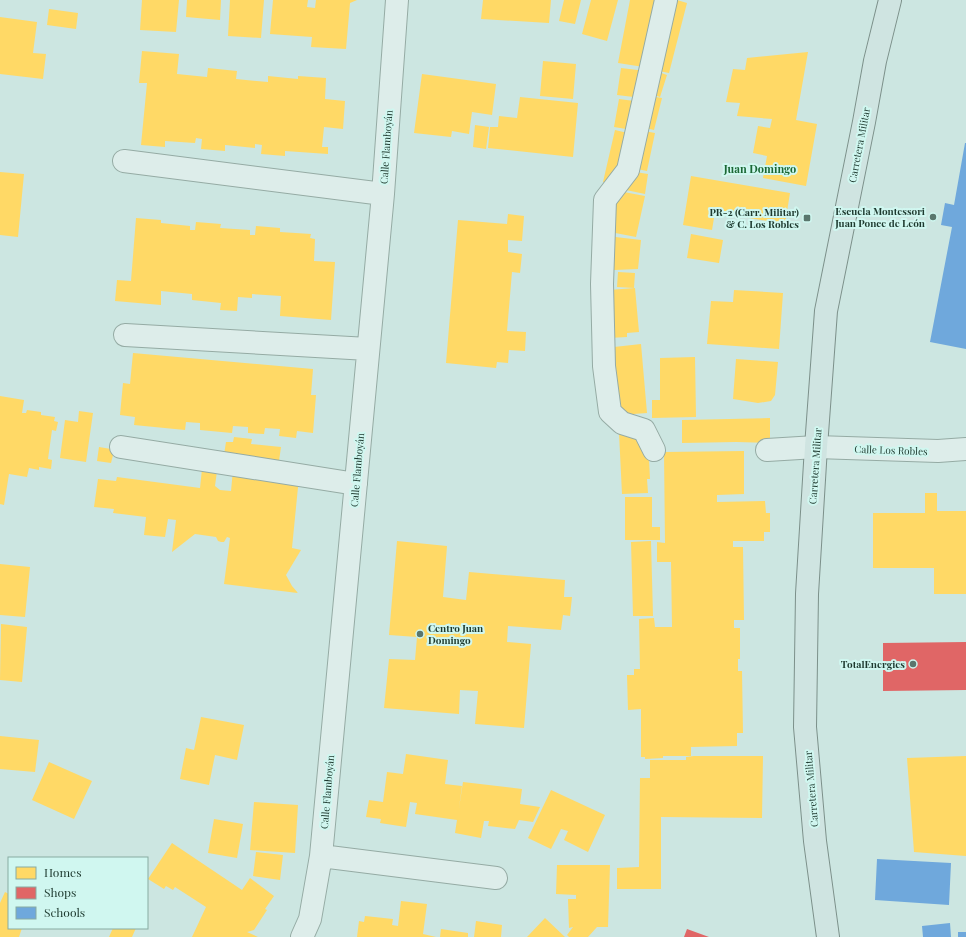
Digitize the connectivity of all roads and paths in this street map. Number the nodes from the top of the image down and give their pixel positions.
1 (397, 0) edge
2 (666, 0) edge
3 (890, 0) edge
4 (124, 161) dead end
5 (383, 194) junction
6 (125, 335) dead end
7 (368, 349) junction
8 (121, 447) dead end
9 (816, 447) junction
10 (966, 449) edge
11 (654, 450) dead end
12 (767, 450) dead end
13 (356, 484) junction
14 (321, 856) junction
15 (496, 878) dead end
16 (302, 937) edge
17 (828, 937) edge

1 - 5 street, Calle Flamboyán
2 - 11 street
3 - 9 main road, Carretera Militar
4 - 5 street
5 - 7 street, Calle Flamboyán
6 - 7 street
7 - 13 street, Calle Flamboyán
8 - 13 street
9 - 10 street, Calle Los Robles
9 - 12 street, Calle Los Robles
9 - 17 main road, Carretera Militar
13 - 14 street, Calle Flamboyán
14 - 15 street
14 - 16 street, Calle Flamboyán

